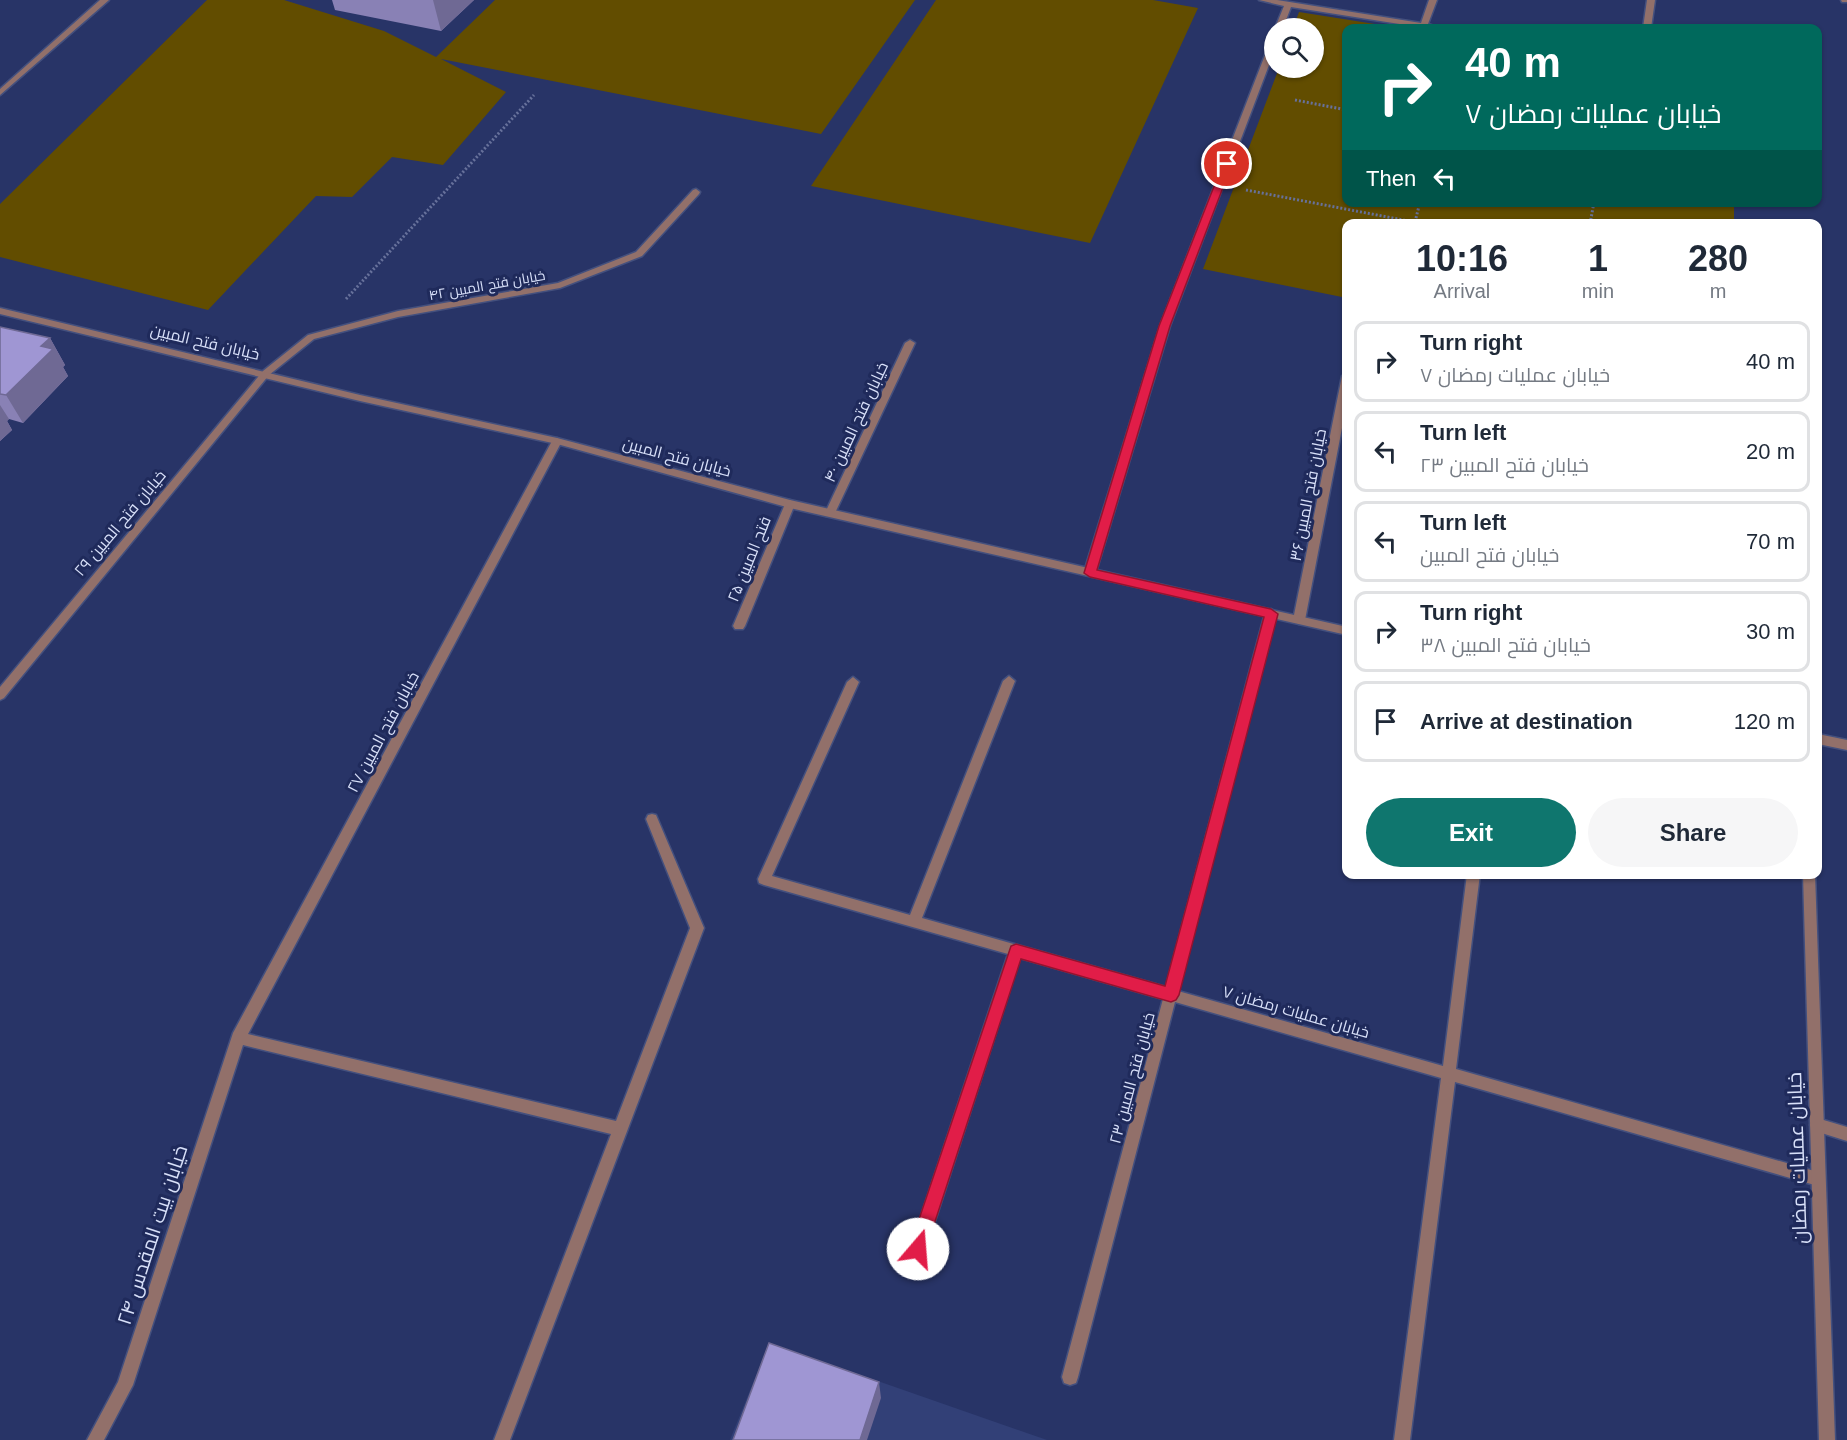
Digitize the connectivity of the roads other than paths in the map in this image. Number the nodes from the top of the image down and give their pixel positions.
1 (105, 0) edge
2 (1263, 0) edge
3 (1433, 0) edge
4 (1651, 0) edge
5 (1288, 4) junction
6 (1283, 18) edge
7 (1412, 24) edge
8 (1425, 24) edge
9 (1648, 24) edge
10 (1264, 67) edge
11 (0, 93) edge
12 (696, 192) dead end
13 (0, 311) edge
14 (910, 344) dead end
15 (266, 373) junction
16 (1342, 401) edge
17 (556, 441) junction
18 (790, 504) junction
19 (830, 513) junction
20 (1090, 573) junction
21 (1271, 614) junction
22 (1299, 620) junction
23 (739, 626) dead end
24 (1342, 630) edge
25 (1009, 681) dead end
26 (853, 682) dead end
27 (0, 694) edge
28 (1822, 740) edge
29 (1847, 745) edge
30 (652, 819) dead end
31 (1473, 879) edge
32 (1809, 879) edge
33 (914, 922) junction
34 (1016, 951) junction
35 (1171, 995) junction
36 (238, 1038) junction
37 (1449, 1074) junction
38 (1817, 1125) junction
39 (620, 1129) junction
40 (1847, 1134) edge
41 (1818, 1179) junction
42 (918, 1249) dead end
43 (1070, 1377) dead end
44 (96, 1440) edge
45 (502, 1440) edge
46 (1402, 1440) edge
47 (1827, 1440) edge

1 - 11 street
2 - 5 street
3 - 8 street
4 - 9 street
5 - 6 street
5 - 7 street
10 - 20 street
12 - 15 street, خیابان فتح المبین ۴۲
13 - 15 street, خیابان فتح المبین
14 - 19 street, خیابان فتح المبین ۴۰
15 - 17 street, خیابان فتح المبین
15 - 27 street, خیابان فتح المبین ۲۹
16 - 22 street, خیابان فتح المبین ۳۶
17 - 18 street, خیابان فتح المبین
17 - 36 street, خیابان فتح المبین ۲۷
18 - 19 street, خیابان فتح المبین
18 - 23 street, فتح المبین ۲۵
19 - 20 street, خیابان فتح المبین
20 - 21 street, خیابان فتح المبین
21 - 22 street, خیابان فتح المبین
21 - 35 street, خیابان فتح المبین ۲۳
22 - 24 street, خیابان فتح المبین
25 - 33 street
26 - 33 street, خیابان عملیات رمضان ۷
28 - 29 street
30 - 39 street
31 - 37 street
32 - 38 street, خیابان عملیات رمضان
33 - 34 street, خیابان عملیات رمضان ۷
34 - 35 street, خیابان عملیات رمضان ۷
34 - 42 street
35 - 37 street, خیابان عملیات رمضان ۷
35 - 43 street, خیابان فتح المبین ۲۳
36 - 39 street
36 - 44 street, خیابان بیت المقدس ۲۴
37 - 41 street, خیابان عملیات رمضان ۷
37 - 46 street
38 - 40 street
38 - 41 street, خیابان عملیات رمضان
39 - 45 street
41 - 47 street, خیابان عملیات رمضان

